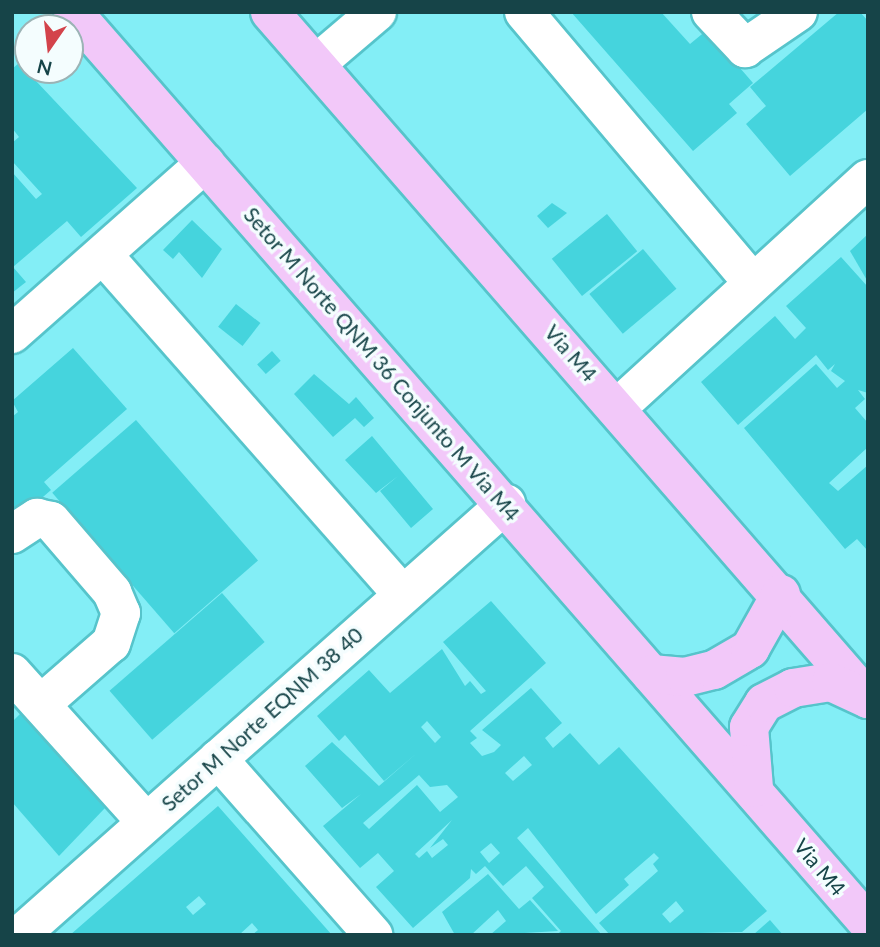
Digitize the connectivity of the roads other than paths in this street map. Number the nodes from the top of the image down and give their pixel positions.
1 (73, 12) edge
2 (270, 12) edge
3 (377, 12) edge
4 (524, 12) edge
5 (711, 12) edge
6 (798, 12) edge
7 (316, 64) junction
8 (205, 163) junction
9 (868, 179) edge
10 (104, 256) junction
11 (752, 282) junction
12 (12, 334) edge
13 (618, 407) junction
14 (506, 504) junction
15 (12, 534) edge
16 (402, 594) junction
17 (781, 594) junction
18 (12, 673) edge
19 (651, 674) junction
20 (868, 699) edge
21 (41, 704) junction
22 (691, 715) joint
23 (218, 759) junction
24 (754, 788) junction
25 (146, 822) junction
26 (868, 923) edge
27 (20, 935) edge
28 (373, 935) edge

1 - 8 main road, Setor M Norte QNM 36 Conjunto M Via M4
2 - 7 main road, Via M4
3 - 7 street
4 - 11 street
5 - 6 street
7 - 13 main road, Via M4
8 - 10 street
8 - 14 main road, Setor M Norte QNM 36 Conjunto M Via M4
9 - 11 street
10 - 12 street
10 - 16 street
11 - 13 street
13 - 17 main road, Via M4
14 - 16 street, Setor M Norte EQNM 38 40
14 - 19 main road, Setor M Norte QNM 36 Conjunto M Via M4
15 - 21 street
16 - 23 street, Setor M Norte EQNM 38 40
17 - 19 main road
17 - 20 main road, Via M4
18 - 21 street
19 - 22 main road, Setor M Norte QNM 36 Conjunto M Via M4
20 - 24 main road
21 - 25 street
22 - 24 main road, Via M4
23 - 25 street, Setor M Norte EQNM 38 40
23 - 28 street
24 - 26 main road, Via M4
25 - 27 street, Setor M Norte EQNM 38 40

